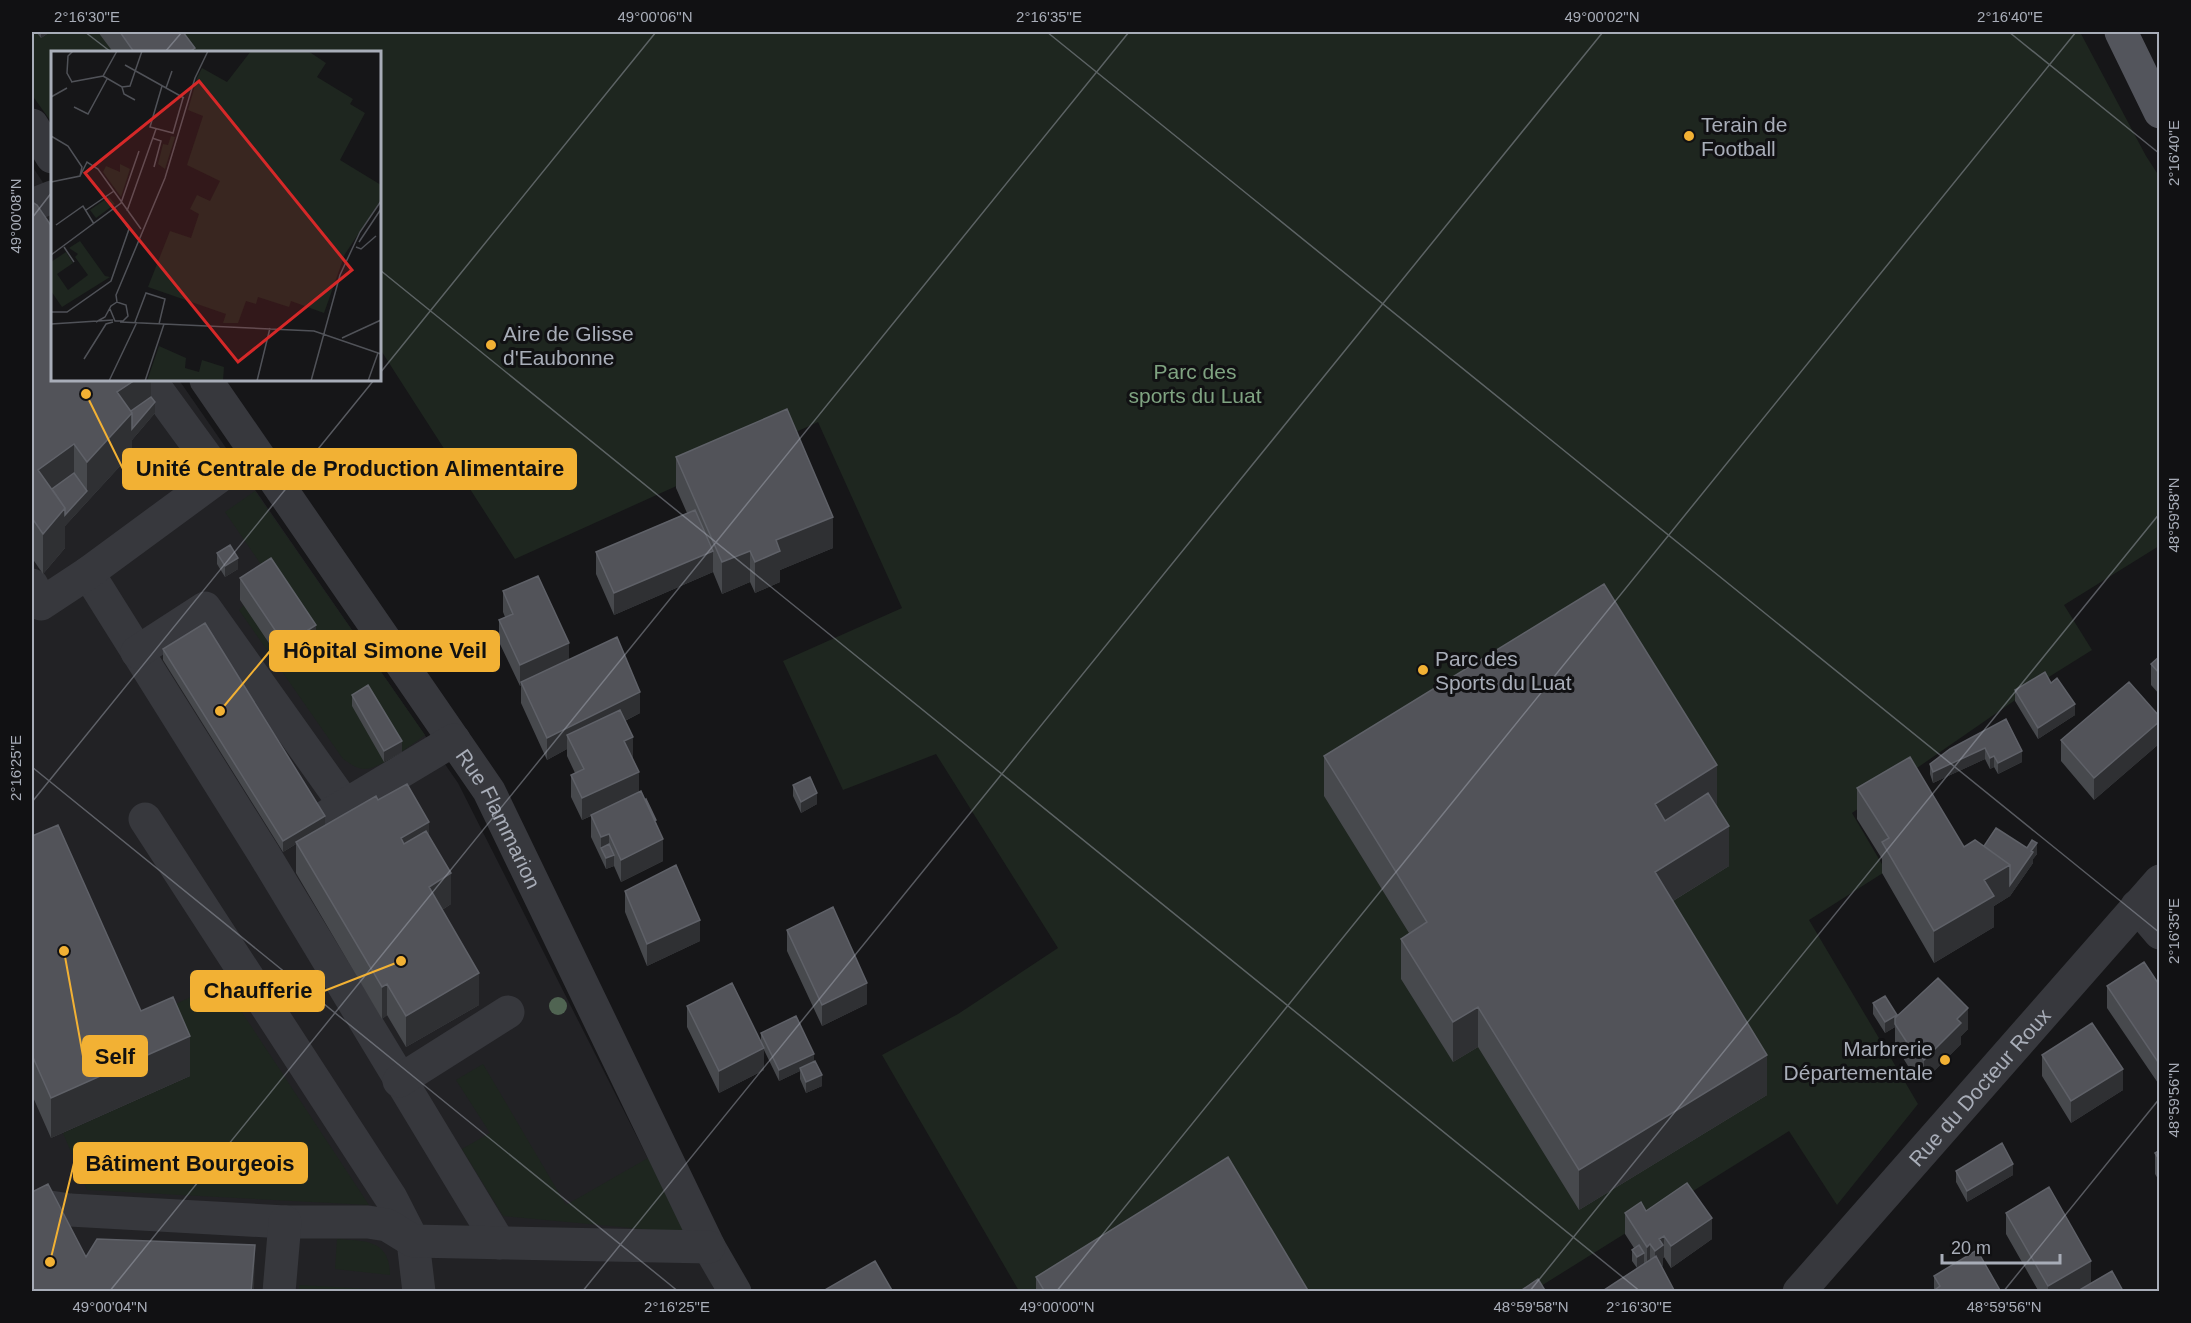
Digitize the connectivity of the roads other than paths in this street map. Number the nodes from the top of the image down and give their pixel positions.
1 (2121, 32) edge
2 (2160, 112) edge
3 (32, 125) edge
4 (51, 155) edge
5 (51, 197) edge
6 (32, 205) edge
7 (151, 381) edge
8 (207, 381) edge
9 (88, 573) junction
10 (32, 585) edge
11 (137, 652) junction
12 (454, 740) junction
13 (145, 819) dead end
14 (2160, 881) edge
15 (2137, 906) junction
16 (2160, 933) edge
17 (508, 1012) dead end
18 (399, 1081) junction
19 (32, 1209) edge
20 (285, 1222) junction
21 (413, 1241) junction
22 (499, 1243) junction
23 (709, 1247) junction
24 (279, 1292) edge
25 (419, 1292) edge
26 (735, 1292) edge
27 (1799, 1292) edge

1 - 2 main road
3 - 4 street
5 - 6 street
7 - 9 street
8 - 12 street, Rue Flammarion
9 - 10 street
9 - 11 street
11 - 12 street
11 - 18 street
12 - 23 street, Rue Flammarion
13 - 21 street
14 - 15 street, Rue du Docteur Roux
15 - 16 street
15 - 27 street, Rue du Docteur Roux
17 - 18 street
18 - 22 street
19 - 20 street
20 - 21 street
20 - 24 street
21 - 22 street
21 - 25 street
22 - 23 street
23 - 26 street, Rue Flammarion

